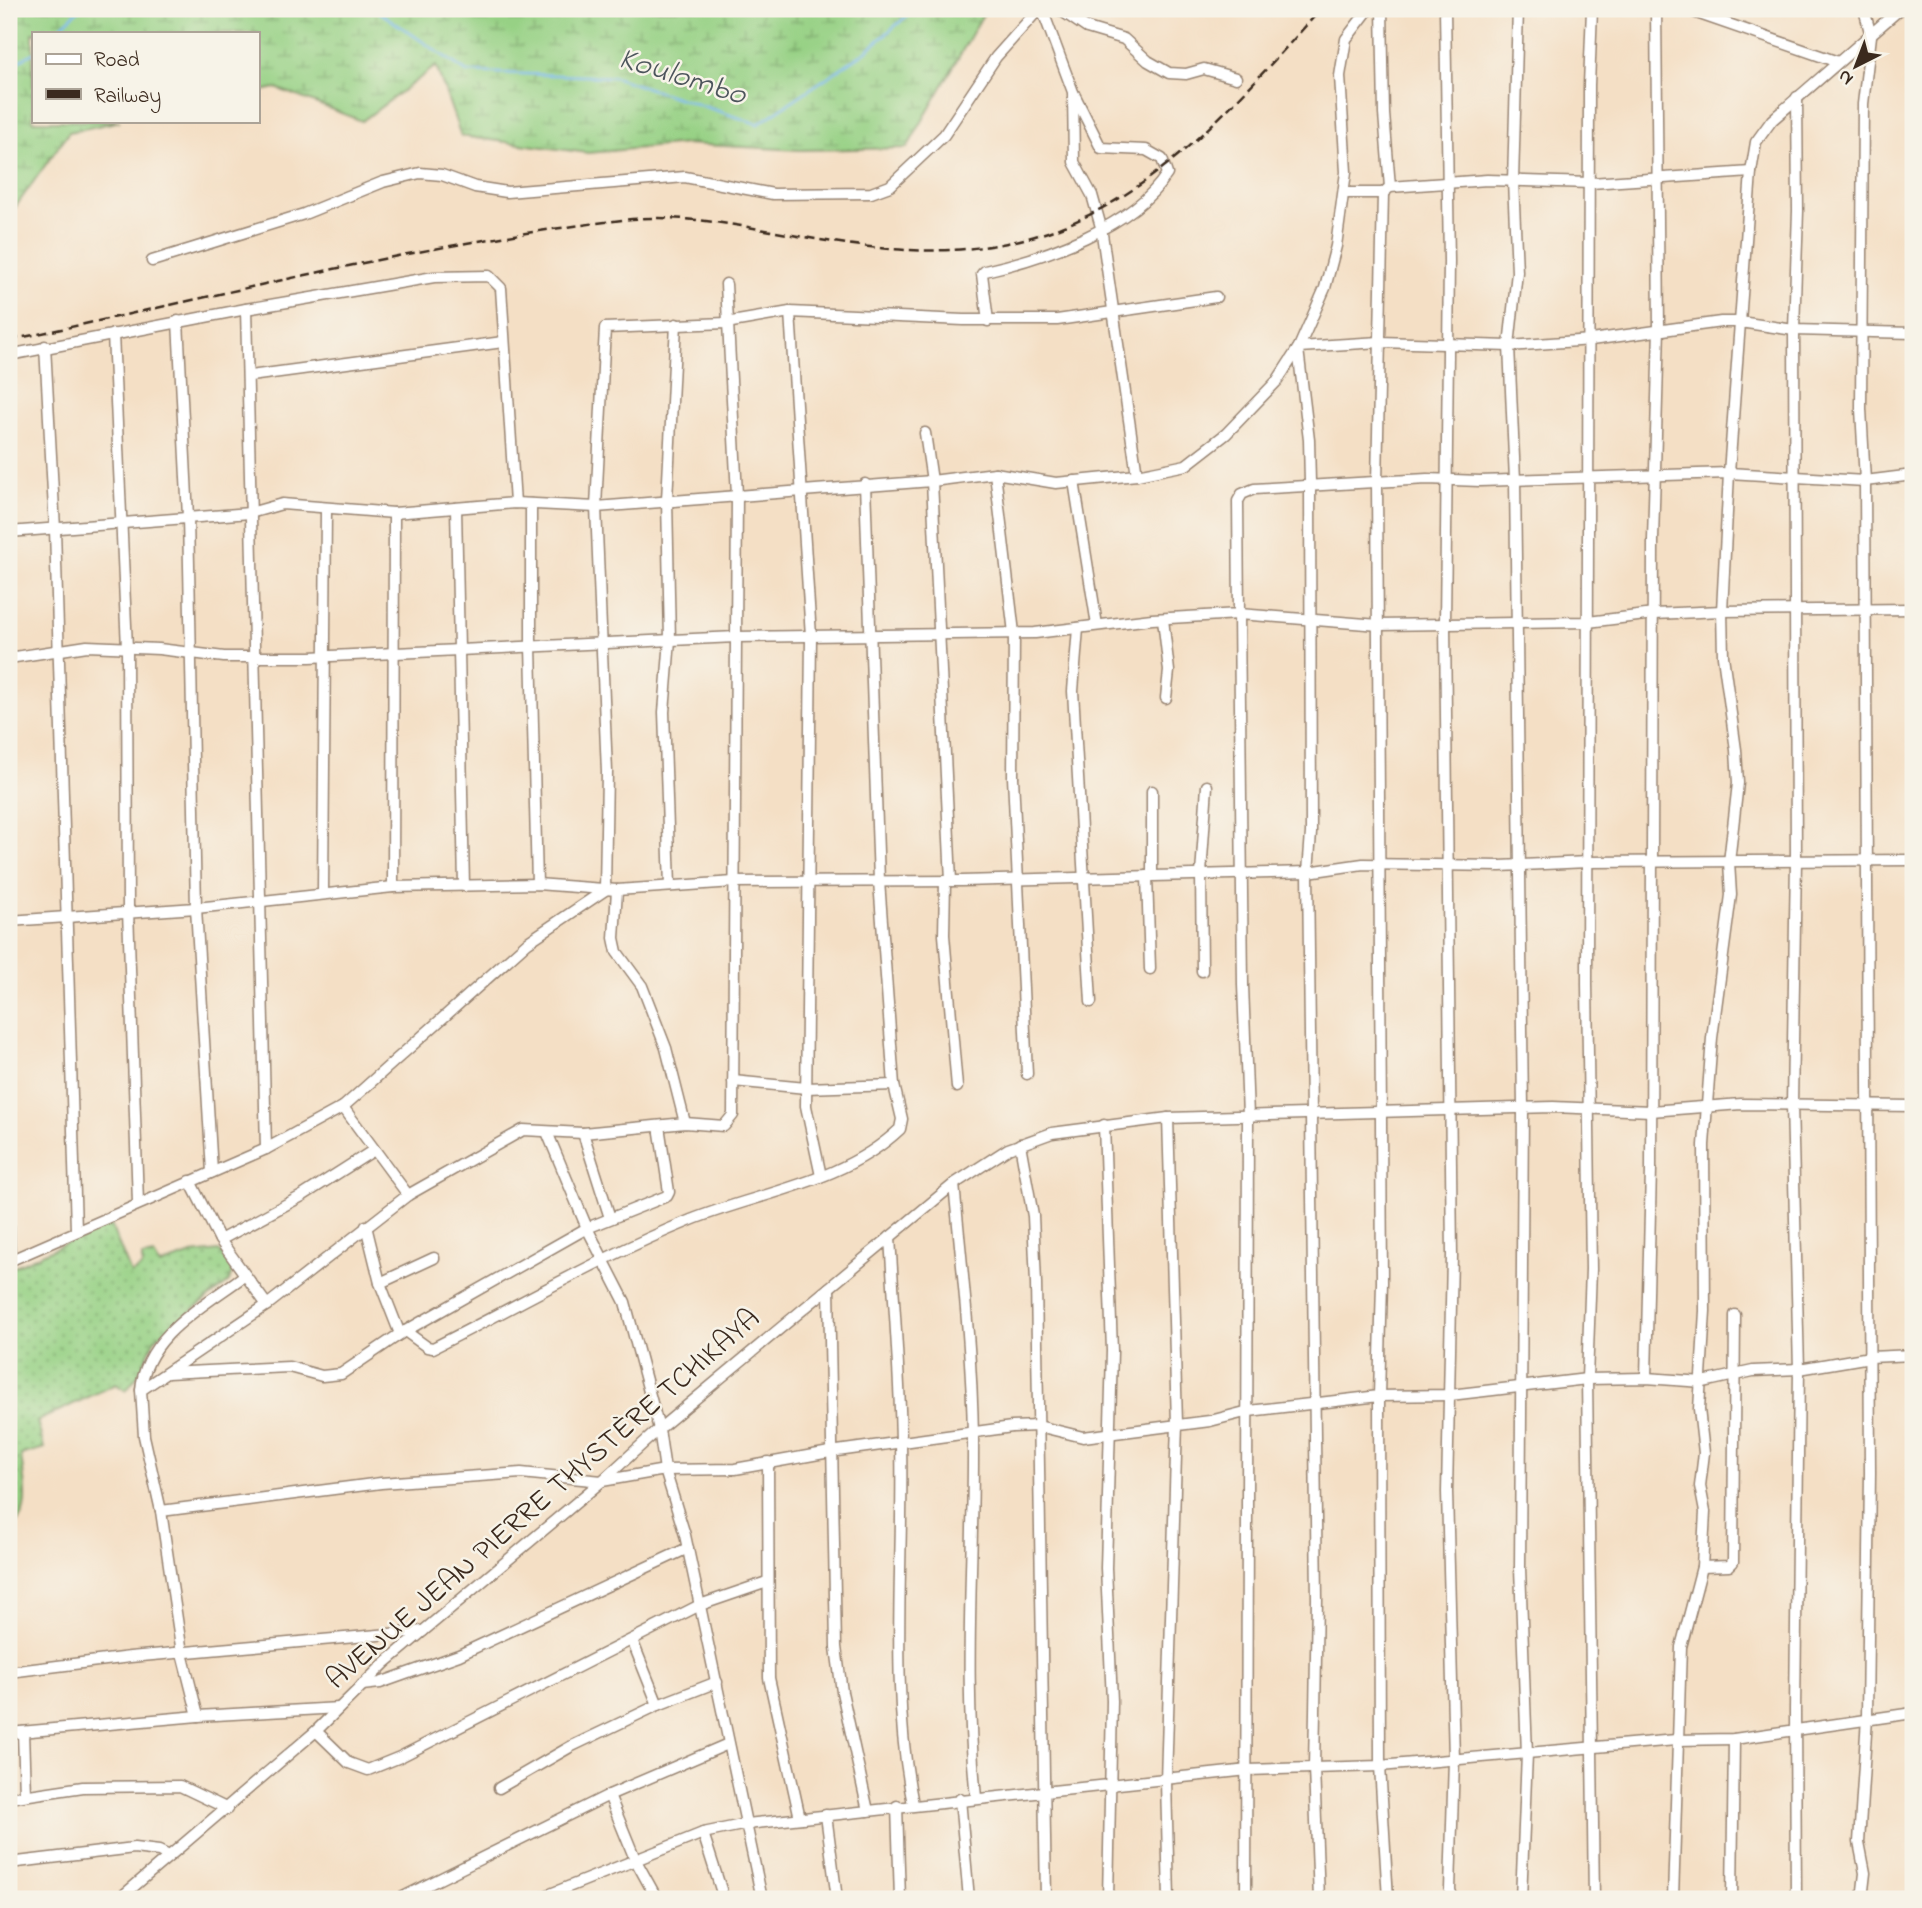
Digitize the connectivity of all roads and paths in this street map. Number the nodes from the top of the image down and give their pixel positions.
1 (1041, 9) edge
2 (1059, 9) edge
3 (1368, 9) edge
4 (1382, 9) edge
5 (1446, 9) edge
6 (1518, 9) edge
7 (1592, 9) edge
8 (1656, 9) edge
9 (1685, 9) edge
10 (1864, 9) edge
11 (1900, 9) edge
12 (1871, 36) junction
13 (1838, 62) junction
14 (1236, 78) dead end
15 (1073, 92) junction
16 (1797, 97) junction
17 (1751, 172) junction
18 (1656, 180) junction
19 (1513, 181) junction
20 (1448, 182) junction
21 (1591, 183) junction
22 (1387, 190) junction
23 (1344, 192) junction
24 (1101, 227) junction
25 (152, 261) dead end
26 (726, 284) dead end
27 (1216, 297) dead end
28 (246, 309) junction
29 (790, 312) junction
30 (1116, 312) junction
31 (178, 321) junction
32 (988, 321) junction
33 (1741, 322) junction
34 (726, 323) junction
35 (676, 324) junction
36 (1659, 328) junction
37 (1794, 330) junction
38 (1913, 333) edge
39 (113, 334) junction
40 (1864, 334) junction
41 (1591, 340) junction
42 (503, 342) junction
43 (1380, 342) junction
44 (1446, 343) junction
45 (45, 346) junction
46 (1509, 346) junction
47 (1298, 348) junction
48 (9, 355) edge
49 (250, 376) junction
50 (925, 433) dead end
51 (995, 473) junction
52 (1728, 473) junction
53 (1137, 475) junction
54 (1913, 475) edge
55 (1654, 477) junction
56 (1795, 477) junction
57 (1589, 479) junction
58 (1448, 480) junction
59 (1515, 480) junction
60 (932, 481) junction
61 (1073, 481) junction
62 (1865, 481) junction
63 (1310, 483) junction
64 (1377, 483) junction
65 (865, 484) junction
66 (803, 489) junction
67 (737, 495) junction
68 (667, 499) junction
69 (515, 503) junction
70 (531, 504) junction
71 (596, 507) junction
72 (456, 508) junction
73 (326, 509) junction
74 (250, 513) junction
75 (394, 513) junction
76 (188, 517) junction
77 (122, 525) junction
78 (55, 529) junction
79 (9, 532) edge
80 (1913, 609) edge
81 (1722, 611) junction
82 (1865, 611) junction
83 (1797, 612) junction
84 (1239, 614) junction
85 (1654, 614) junction
86 (1308, 618) junction
87 (1163, 619) junction
88 (1588, 622) junction
89 (1515, 623) junction
90 (1444, 624) junction
91 (1097, 625) junction
92 (1379, 625) junction
93 (1078, 628) junction
94 (1014, 633) junction
95 (939, 634) junction
96 (873, 635) junction
97 (811, 636) junction
98 (736, 637) junction
99 (670, 640) junction
100 (601, 643) junction
101 (530, 646) junction
102 (127, 648) junction
103 (57, 650) junction
104 (458, 650) junction
105 (190, 655) junction
106 (391, 655) junction
107 (256, 656) junction
108 (9, 657) edge
109 (324, 657) junction
110 (1166, 698) dead end
111 (1207, 786) dead end
112 (1152, 791) dead end
113 (1796, 860) junction
114 (1913, 860) edge
115 (1588, 862) junction
116 (1653, 862) junction
117 (1729, 862) junction
118 (1868, 862) junction
119 (1378, 863) junction
120 (1447, 866) junction
121 (1518, 866) junction
122 (1308, 872) junction
123 (1244, 873) junction
124 (1201, 874) junction
125 (1149, 876) junction
126 (1083, 878) junction
127 (1018, 880) junction
128 (879, 881) junction
129 (948, 881) junction
130 (734, 882) junction
131 (807, 882) junction
132 (537, 884) junction
133 (464, 886) junction
134 (670, 886) junction
135 (393, 887) junction
136 (605, 890) junction
137 (618, 890) junction
138 (323, 893) junction
139 (260, 900) junction
140 (196, 908) junction
141 (128, 910) junction
142 (66, 915) junction
143 (9, 921) edge
144 (1150, 969) dead end
145 (1202, 971) dead end
146 (1091, 1002) dead end
147 (1027, 1074) dead end
148 (733, 1081) junction
149 (894, 1085) junction
150 (957, 1087) dead end
151 (806, 1088) junction
152 (1792, 1104) junction
153 (1708, 1105) junction
154 (1867, 1105) junction
155 (1913, 1106) edge
156 (343, 1107) junction
157 (1523, 1108) junction
158 (1587, 1108) junction
159 (1451, 1111) junction
160 (1651, 1111) junction
161 (1380, 1112) junction
162 (1248, 1116) junction
163 (1312, 1116) junction
164 (1168, 1118) junction
165 (685, 1123) junction
166 (1104, 1125) junction
167 (659, 1126) junction
168 (547, 1132) junction
169 (583, 1133) junction
170 (1020, 1144) junction
171 (266, 1149) junction
172 (374, 1150) junction
173 (212, 1172) junction
174 (821, 1177) junction
175 (190, 1181) junction
176 (954, 1184) junction
177 (408, 1195) junction
178 (138, 1203) junction
179 (610, 1218) junction
180 (9, 1226) edge
181 (366, 1226) junction
182 (587, 1227) junction
183 (76, 1230) junction
184 (890, 1237) junction
185 (220, 1240) junction
186 (434, 1258) dead end
187 (603, 1259) junction
188 (9, 1261) edge
189 (245, 1275) junction
190 (380, 1283) junction
191 (829, 1288) junction
192 (267, 1306) junction
193 (1735, 1315) dead end
194 (402, 1333) junction
195 (1913, 1355) edge
196 (1870, 1357) junction
197 (1799, 1369) junction
198 (167, 1373) junction
199 (1736, 1375) junction
200 (1646, 1378) junction
201 (1587, 1379) junction
202 (1703, 1382) junction
203 (1520, 1385) junction
204 (141, 1390) junction
205 (1450, 1395) junction
206 (1379, 1396) junction
207 (1313, 1405) junction
208 (1248, 1411) junction
209 (1177, 1423) junction
210 (1038, 1426) junction
211 (659, 1429) junction
212 (973, 1434) junction
213 (1111, 1434) junction
214 (901, 1444) junction
215 (830, 1452) junction
216 (768, 1462) junction
217 (665, 1470) junction
218 (602, 1481) junction
219 (161, 1511) junction
220 (688, 1548) junction
221 (1702, 1567) junction
222 (767, 1582) junction
223 (700, 1605) junction
224 (423, 1631) junction
225 (632, 1640) junction
226 (182, 1653) junction
227 (9, 1672) edge
228 (717, 1682) junction
229 (362, 1685) junction
230 (658, 1705) junction
231 (339, 1708) junction
232 (1913, 1713) edge
233 (198, 1716) junction
234 (1867, 1718) junction
235 (1797, 1729) junction
236 (316, 1731) junction
237 (23, 1732) junction
238 (9, 1733) edge
239 (1734, 1739) junction
240 (1676, 1740) junction
241 (728, 1744) junction
242 (1592, 1748) junction
243 (1527, 1754) junction
244 (1454, 1759) junction
245 (1380, 1766) junction
246 (1314, 1768) junction
247 (1248, 1770) junction
248 (1166, 1780) junction
249 (1112, 1782) junction
250 (499, 1788) dead end
251 (1045, 1790) junction
252 (25, 1794) junction
253 (608, 1795) junction
254 (976, 1797) junction
255 (9, 1798) edge
256 (960, 1799) junction
257 (913, 1804) junction
258 (897, 1806) junction
259 (228, 1809) junction
260 (868, 1811) junction
261 (826, 1815) junction
262 (800, 1818) junction
263 (747, 1824) junction
264 (703, 1833) junction
265 (169, 1856) junction
266 (635, 1858) junction
267 (9, 1863) edge
268 (120, 1899) edge
269 (399, 1899) edge
270 (538, 1899) edge
271 (657, 1899) edge
272 (724, 1899) edge
273 (762, 1899) edge
274 (837, 1899) edge
275 (900, 1899) edge
276 (969, 1899) edge
277 (1046, 1899) edge
278 (1108, 1899) edge
279 (1169, 1899) edge
280 (1247, 1899) edge
281 (1319, 1899) edge
282 (1388, 1899) edge
283 (1453, 1899) edge
284 (1521, 1899) edge
285 (1594, 1899) edge
286 (1673, 1899) edge
287 (1732, 1899) edge
288 (1797, 1899) edge
289 (1862, 1899) edge

1 - 15 street
1 - 25 street
2 - 14 street
3 - 23 street
4 - 22 street
5 - 20 street
6 - 19 street
7 - 21 street
8 - 18 street
9 - 13 street
10 - 12 street
11 - 12 street
12 - 13 street
12 - 40 street
13 - 16 street
15 - 24 street
15 - 24 street
16 - 17 street
16 - 37 street
17 - 18 street
17 - 33 street
18 - 21 street
18 - 36 street
19 - 20 street
19 - 21 street
19 - 46 street
20 - 22 street
20 - 44 street
21 - 41 street
22 - 23 street
22 - 43 street
23 - 47 street
24 - 30 street
24 - 32 street
26 - 34 street
27 - 30 street
28 - 31 street
28 - 42 street
28 - 49 street
29 - 32 street
29 - 34 street
29 - 66 street
30 - 32 street
30 - 53 street
31 - 39 street
31 - 76 street
33 - 36 street
33 - 37 street
33 - 52 street
34 - 35 street
34 - 67 street
35 - 68 street
35 - 71 street
36 - 41 street
36 - 55 street
37 - 40 street
37 - 56 street
38 - 40 street
39 - 45 street
39 - 77 street
40 - 62 street
41 - 46 street
41 - 57 street
42 - 49 street
42 - 69 street
43 - 44 street
43 - 47 street
43 - 64 street
44 - 46 street
44 - 58 street
45 - 48 street
45 - 78 street
46 - 59 street
47 - 53 street
47 - 63 street
49 - 74 street
50 - 60 street
51 - 60 street
51 - 61 street
51 - 94 street
52 - 55 street
52 - 56 street
52 - 81 street
53 - 61 street
54 - 62 street
55 - 57 street
55 - 85 street
56 - 62 street
56 - 83 street
57 - 59 street
57 - 88 street
58 - 59 street
58 - 64 street
58 - 90 street
59 - 89 street
60 - 65 street
60 - 95 street
61 - 91 street
62 - 82 street
63 - 64 street
63 - 84 street
63 - 86 street
64 - 92 street
65 - 66 street
65 - 96 street
66 - 67 street
66 - 97 street
67 - 68 street
67 - 98 street
68 - 71 street
68 - 99 street
69 - 70 street
69 - 72 street
70 - 71 street
70 - 101 street
71 - 100 street
72 - 75 street
72 - 104 street
73 - 74 street
73 - 75 street
73 - 109 street
74 - 76 street
74 - 107 street
75 - 106 street
76 - 77 street
76 - 105 street
77 - 78 street
77 - 102 street
78 - 79 street
78 - 103 street
80 - 82 street
81 - 83 street
81 - 85 street
81 - 117 street
82 - 83 street
82 - 118 street
83 - 113 street
84 - 86 street
84 - 87 street
84 - 123 street
85 - 88 street
85 - 116 street
86 - 92 street
86 - 122 street
87 - 91 street
87 - 110 street
88 - 89 street
88 - 115 street
89 - 90 street
89 - 121 street
90 - 92 street
90 - 120 street
91 - 93 street
92 - 119 street
93 - 94 street
93 - 126 street
94 - 95 street
94 - 127 street
95 - 96 street
95 - 129 street
96 - 97 street
96 - 128 street
97 - 98 street
97 - 131 street
98 - 99 street
98 - 130 street
99 - 100 street
99 - 134 street
100 - 101 street
100 - 136 street
101 - 104 street
101 - 132 street
102 - 103 street
102 - 105 street
102 - 141 street
103 - 108 street
103 - 142 street
104 - 106 street
104 - 133 street
105 - 107 street
105 - 140 street
106 - 109 street
106 - 135 street
107 - 109 street
107 - 139 street
109 - 138 street
111 - 124 street
112 - 125 street
113 - 117 street
113 - 118 street
113 - 152 street
114 - 118 street
115 - 116 street
115 - 121 street
115 - 158 street
116 - 117 street
116 - 160 street
117 - 153 street
118 - 154 street
119 - 120 street
119 - 122 street
119 - 161 street
120 - 121 street
120 - 159 street
121 - 157 street
122 - 123 street
122 - 163 street
123 - 124 street
123 - 162 street
124 - 125 street
124 - 145 street
125 - 126 street
125 - 144 street
126 - 127 street
126 - 146 street
127 - 129 street
127 - 147 street
128 - 129 street
128 - 131 street
128 - 149 street
129 - 150 street
130 - 131 street
130 - 134 street
130 - 148 street
131 - 151 street
132 - 133 street
132 - 136 street
133 - 135 street
134 - 137 street
135 - 138 street
136 - 137 street
136 - 156 street
137 - 165 street
138 - 139 street
139 - 140 street
139 - 171 street
140 - 141 street
140 - 173 street
141 - 142 street
141 - 178 street
142 - 143 street
142 - 183 street
148 - 151 street
148 - 165 street
149 - 151 street
149 - 174 street
151 - 174 street
152 - 153 street, AVENUE JEAN PIERRE THYSTÈRE TCHIKAYA
152 - 154 street, AVENUE JEAN PIERRE THYSTÈRE TCHIKAYA
152 - 197 street
153 - 160 street, AVENUE JEAN PIERRE THYSTÈRE TCHIKAYA
153 - 202 street
154 - 155 street, AVENUE JEAN PIERRE THYSTÈRE TCHIKAYA
154 - 196 street
156 - 171 street
156 - 172 street
157 - 158 street, AVENUE JEAN PIERRE THYSTÈRE TCHIKAYA
157 - 159 street, AVENUE JEAN PIERRE THYSTÈRE TCHIKAYA
157 - 203 street
158 - 160 street, AVENUE JEAN PIERRE THYSTÈRE TCHIKAYA
158 - 201 street
159 - 161 street, AVENUE JEAN PIERRE THYSTÈRE TCHIKAYA
159 - 205 street
160 - 200 street
161 - 163 street, AVENUE JEAN PIERRE THYSTÈRE TCHIKAYA
161 - 206 street
162 - 163 street, AVENUE JEAN PIERRE THYSTÈRE TCHIKAYA
162 - 164 street, AVENUE JEAN PIERRE THYSTÈRE TCHIKAYA
162 - 208 street
163 - 207 street
164 - 166 street, AVENUE JEAN PIERRE THYSTÈRE TCHIKAYA
164 - 209 street
165 - 167 street
166 - 170 street, AVENUE JEAN PIERRE THYSTÈRE TCHIKAYA
166 - 213 street
167 - 169 street
167 - 179 street
168 - 169 street
168 - 177 street
168 - 182 street
169 - 179 street
170 - 176 street, AVENUE JEAN PIERRE THYSTÈRE TCHIKAYA
170 - 210 street
171 - 173 street
172 - 177 street
172 - 185 street
173 - 175 street
174 - 187 street
175 - 178 street
175 - 185 street
176 - 184 street, AVENUE JEAN PIERRE THYSTÈRE TCHIKAYA
176 - 212 street
177 - 181 street
178 - 183 street
179 - 182 street
180 - 188 street
181 - 190 street
181 - 192 street
182 - 187 street
182 - 194 street
183 - 188 street
184 - 191 street, AVENUE JEAN PIERRE THYSTÈRE TCHIKAYA
184 - 214 street
185 - 189 street
186 - 190 street
187 - 194 street
187 - 211 street
189 - 192 street
189 - 204 street
190 - 194 street
191 - 211 street, AVENUE JEAN PIERRE THYSTÈRE TCHIKAYA
191 - 215 street
192 - 198 street
193 - 199 street
194 - 198 street
195 - 196 street
196 - 197 street
196 - 234 street
197 - 199 street
197 - 235 street
198 - 204 street
199 - 202 street
199 - 221 street
200 - 201 street
200 - 202 street
201 - 203 street
201 - 242 street
202 - 221 street
203 - 205 street
203 - 243 street
204 - 219 street
205 - 206 street
205 - 244 street
206 - 207 street
206 - 245 street
207 - 208 street
207 - 246 street
208 - 209 street
208 - 247 street
209 - 213 street
209 - 248 street
210 - 212 street
210 - 213 street
210 - 251 street
211 - 217 street
211 - 218 street, AVENUE JEAN PIERRE THYSTÈRE TCHIKAYA
212 - 214 street
212 - 254 street
213 - 249 street
214 - 215 street
214 - 257 street
215 - 216 street
215 - 260 street
216 - 217 street
216 - 222 street
217 - 218 street
217 - 220 street
218 - 219 street
218 - 224 street, AVENUE JEAN PIERRE THYSTÈRE TCHIKAYA
219 - 226 street
220 - 223 street
220 - 229 street
221 - 240 street
222 - 223 street
222 - 262 street
223 - 225 street
223 - 228 street
224 - 226 street
224 - 229 street, AVENUE JEAN PIERRE THYSTÈRE TCHIKAYA
225 - 230 street
225 - 236 street
226 - 227 street
226 - 233 street
228 - 230 street
228 - 241 street
229 - 231 street, AVENUE JEAN PIERRE THYSTÈRE TCHIKAYA
230 - 250 street
231 - 233 street
231 - 236 street, AVENUE JEAN PIERRE THYSTÈRE TCHIKAYA
232 - 234 street
233 - 237 street
234 - 235 street
234 - 289 street
235 - 239 street
235 - 288 street
236 - 259 street, AVENUE JEAN PIERRE THYSTÈRE TCHIKAYA
237 - 238 street
237 - 252 street
239 - 240 street
239 - 287 street
240 - 242 street
240 - 286 street
241 - 253 street
241 - 263 street
242 - 243 street
242 - 285 street
243 - 244 street
243 - 284 street
244 - 245 street
244 - 283 street
245 - 246 street
245 - 282 street
246 - 247 street
246 - 281 street
247 - 248 street
247 - 280 street
248 - 249 street
248 - 279 street
249 - 251 street
249 - 278 street
251 - 254 street
251 - 277 street
252 - 255 street
252 - 259 street
253 - 266 street
253 - 269 street
254 - 256 street
256 - 257 street
256 - 276 street
257 - 258 street
258 - 260 street
258 - 275 street
259 - 265 street, AVENUE JEAN PIERRE THYSTÈRE TCHIKAYA
260 - 261 street
261 - 262 street
261 - 274 street
262 - 263 street
263 - 264 street
263 - 273 street
264 - 266 street
264 - 272 street
265 - 267 street
265 - 268 street, AVENUE JEAN PIERRE THYSTÈRE TCHIKAYA
266 - 270 street
266 - 271 street

